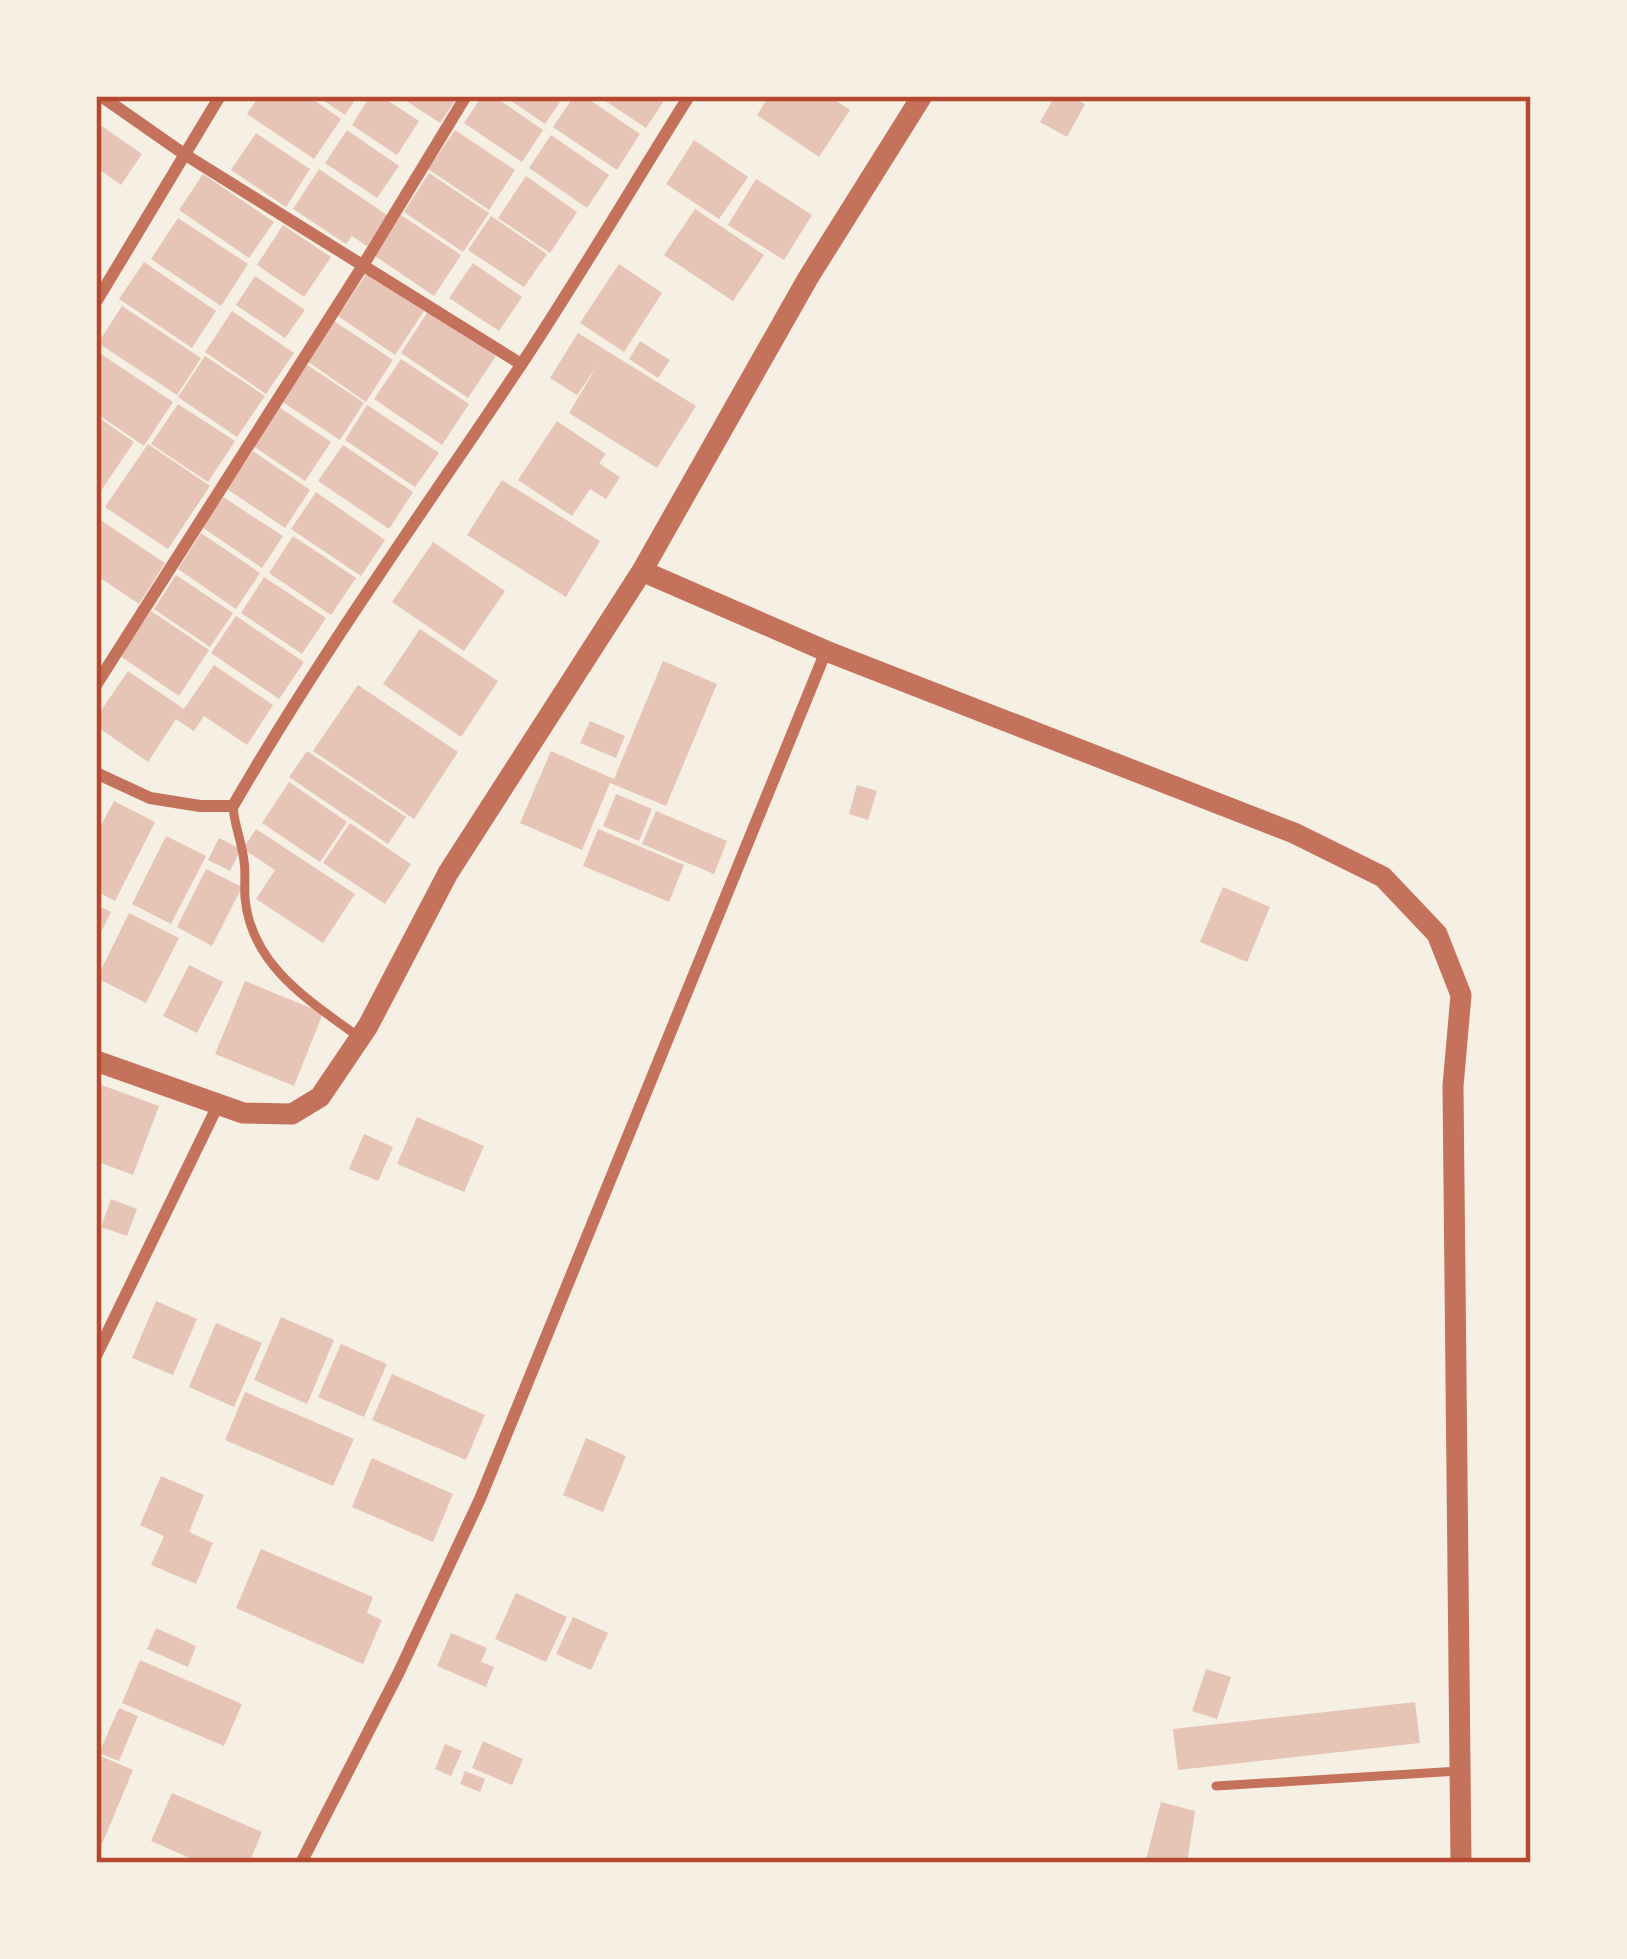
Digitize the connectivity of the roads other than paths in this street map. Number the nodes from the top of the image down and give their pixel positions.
1 (101, 96) edge
2 (220, 96) edge
3 (466, 96) edge
4 (689, 96) edge
5 (922, 96) edge
6 (184, 154) junction
7 (362, 267) junction
8 (96, 302) edge
9 (521, 364) junction
10 (643, 571) junction
11 (826, 651) junction
12 (96, 685) edge
13 (96, 773) edge
14 (232, 806) junction
15 (360, 1038) junction
16 (96, 1061) edge
17 (218, 1105) junction
18 (96, 1356) edge
19 (1459, 1771) junction
20 (1216, 1786) dead end
21 (301, 1863) edge
22 (1461, 1863) edge

1 - 6 street
2 - 6 street
3 - 7 street
4 - 9 street
5 - 10 street
6 - 7 street
6 - 8 street
7 - 9 street
7 - 12 street
9 - 14 street
10 - 11 street
10 - 15 street
11 - 19 street
11 - 21 street
13 - 14 street
14 - 15 lane
15 - 17 street
16 - 17 street
17 - 18 street
19 - 20 lane
19 - 22 street

